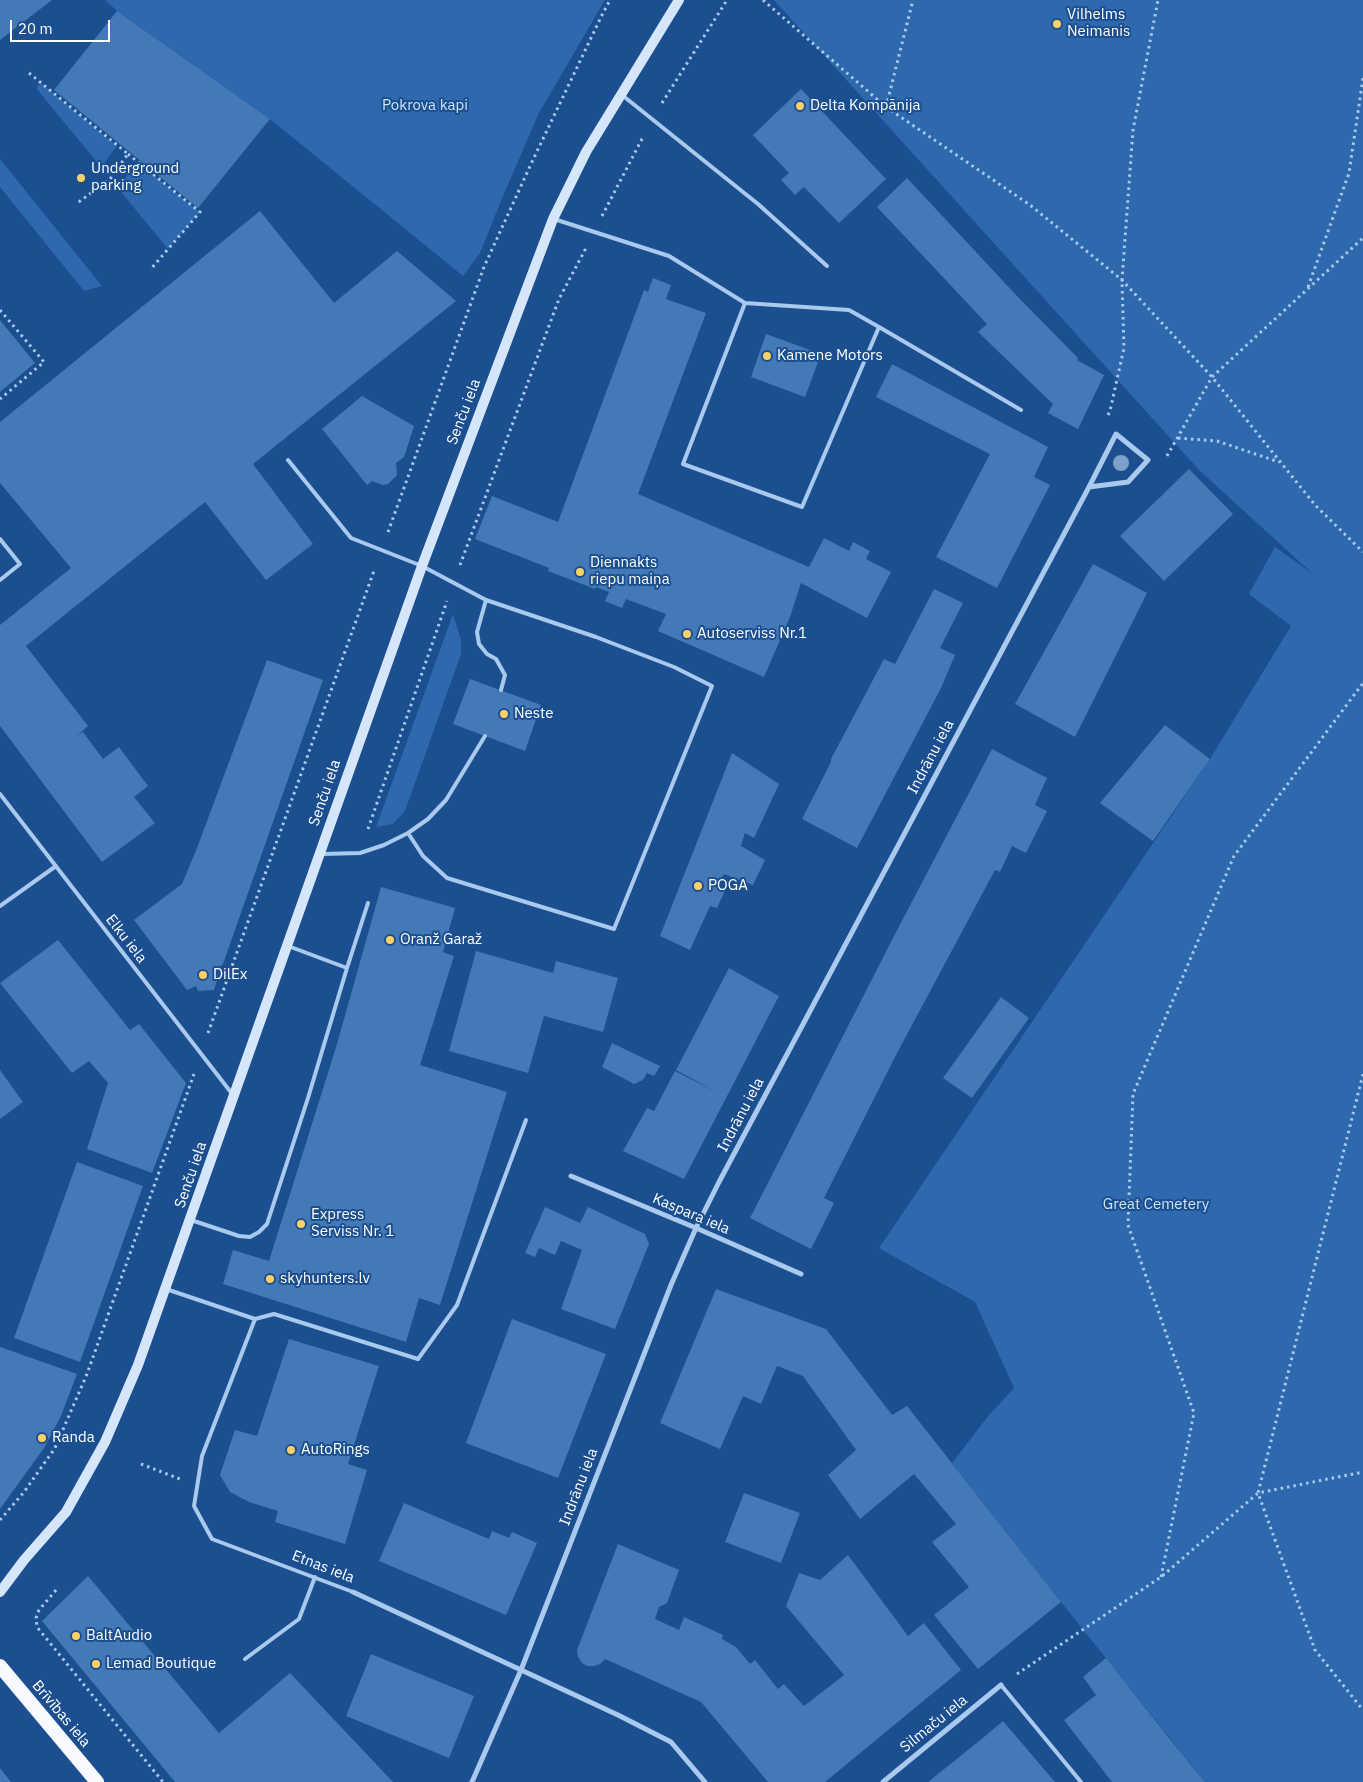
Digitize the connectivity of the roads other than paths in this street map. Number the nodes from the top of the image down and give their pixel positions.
1 (679, 0) edge
2 (620, 94) junction
3 (553, 219) junction
4 (827, 266) dead end
5 (745, 303) junction
6 (878, 327) junction
7 (1021, 410) dead end
8 (288, 460) dead end
9 (1089, 487) junction
10 (0, 539) edge
11 (422, 566) junction
12 (0, 580) edge
13 (486, 600) junction
14 (501, 690) dead end
15 (485, 736) dead end
16 (0, 794) edge
17 (408, 833) junction
18 (320, 854) junction
19 (56, 866) junction
20 (368, 903) dead end
21 (0, 906) edge
22 (288, 945) junction
23 (347, 968) junction
24 (234, 1097) junction
25 (526, 1120) dead end
26 (571, 1176) dead end
27 (191, 1220) junction
28 (696, 1228) junction
29 (801, 1274) dead end
30 (166, 1289) junction
31 (255, 1319) junction
32 (315, 1577) junction
33 (0, 1592) edge
34 (353, 1592) joint
35 (245, 1659) dead end
36 (0, 1666) edge
37 (520, 1670) junction
38 (1001, 1685) joint
39 (97, 1782) edge
40 (472, 1782) edge
41 (705, 1782) edge
42 (883, 1782) edge
43 (1081, 1782) edge

1 - 2 main road, Senču iela
2 - 3 main road, Senču iela
2 - 4 lane
3 - 5 lane
3 - 11 main road, Senču iela
5 - 6 lane
5 - 6 lane
6 - 7 lane
8 - 11 lane
9 - 9 street, Indrānu iela
9 - 28 street, Indrānu iela
10 - 12 lane
11 - 13 lane
11 - 18 main road, Senču iela
13 - 14 lane
13 - 17 lane
15 - 17 lane
16 - 19 lane, Elku iela
17 - 18 lane
18 - 22 main road, Senču iela
19 - 21 lane
19 - 24 lane, Elku iela
20 - 23 lane
22 - 23 lane
22 - 24 main road, Senču iela
23 - 27 lane
24 - 27 main road, Senču iela
25 - 31 lane
26 - 28 street, Kaspara iela
27 - 30 main road, Senču iela
28 - 29 street, Kaspara iela
28 - 37 street, Indrānu iela
30 - 31 lane
30 - 33 main road, Senču iela
31 - 32 lane, Etnas iela
32 - 34 lane, Etnas iela
32 - 35 lane
34 - 37 street, Etnas iela
36 - 39 highway, Brīvības iela
37 - 40 street, Indrānu iela
37 - 41 street, Etnas iela
38 - 42 street, Silmaču iela
38 - 43 lane

